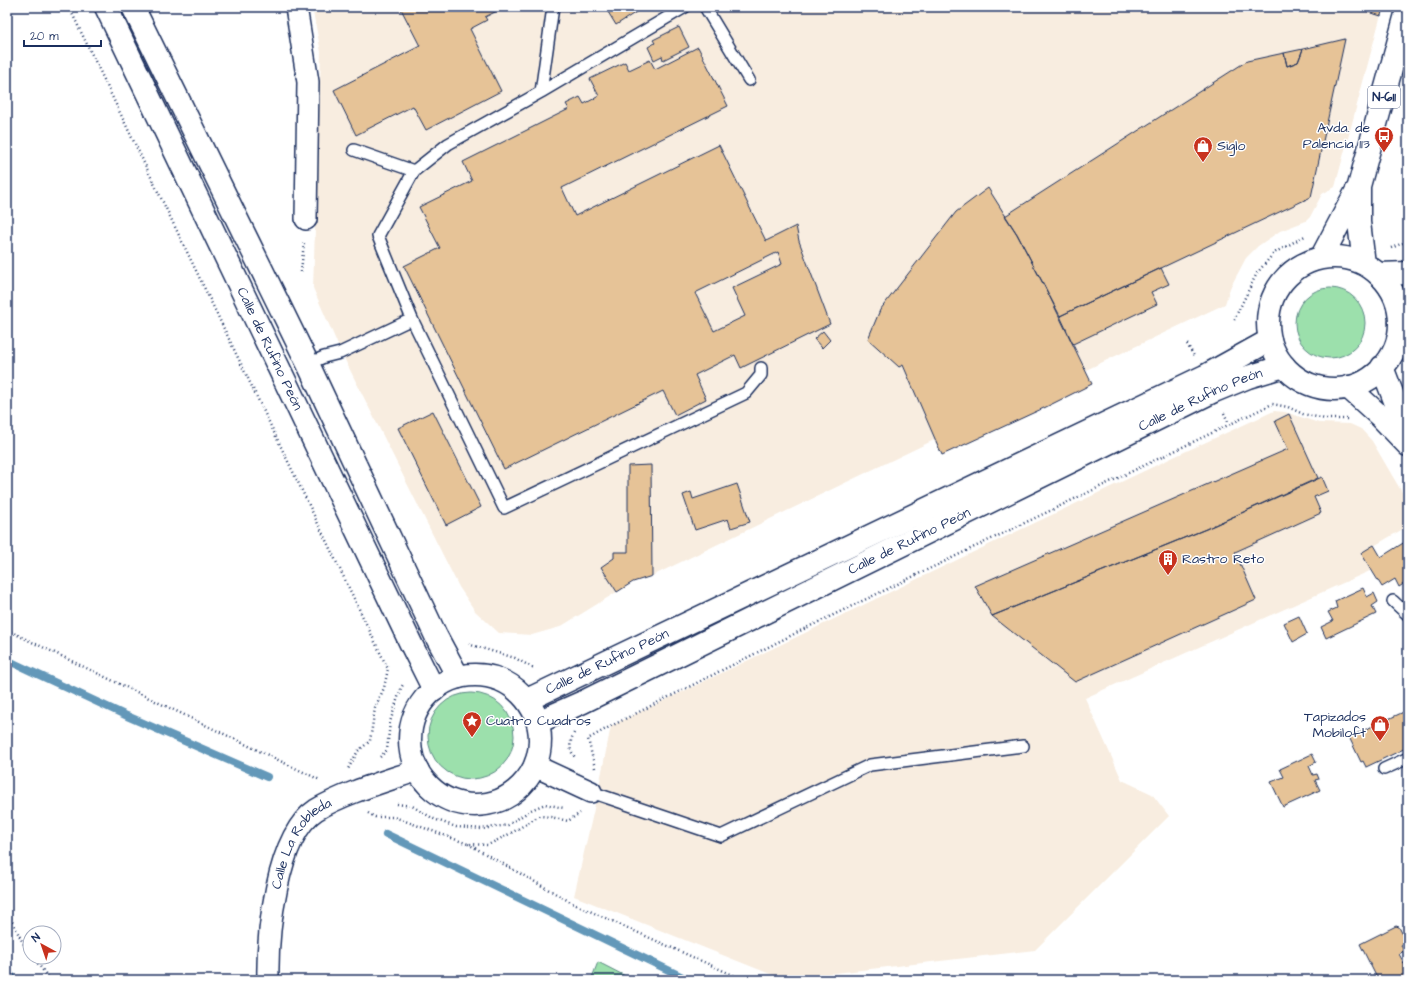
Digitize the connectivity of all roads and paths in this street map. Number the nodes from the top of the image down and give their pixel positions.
1 (69, 7) edge
2 (106, 7) edge
3 (133, 7) edge
4 (296, 7) edge
5 (553, 7) edge
6 (685, 7) edge
7 (705, 7) edge
8 (1408, 7) edge
9 (749, 80) dead end
10 (541, 92) junction
11 (354, 150) dead end
12 (414, 171) junction
13 (1360, 186) junction
14 (306, 219) joint
15 (1321, 258) junction
16 (1372, 269) junction
17 (301, 272) dead end
18 (1408, 274) edge
19 (412, 319) junction
20 (1404, 319) edge
21 (1270, 340) junction
22 (308, 364) junction
23 (1284, 366) junction
24 (761, 368) dead end
25 (1382, 368) junction
26 (1348, 387) junction
27 (1349, 419) dead end
28 (1408, 436) edge
29 (1408, 445) edge
30 (1393, 601) dead end
31 (1408, 615) edge
32 (7, 630) edge
33 (466, 640) dead end
34 (539, 671) dead end
35 (458, 677) junction
36 (405, 682) dead end
37 (434, 690) junction
38 (527, 700) junction
39 (538, 722) junction
40 (575, 731) dead end
41 (1023, 746) dead end
42 (1408, 758) edge
43 (534, 766) junction
44 (1384, 769) dead end
45 (418, 770) junction
46 (374, 786) junction
47 (586, 790) junction
48 (350, 794) junction
49 (468, 844) junction
50 (7, 911) edge
51 (22, 941) edge
52 (39, 965) edge
53 (50, 980) edge
54 (268, 980) edge
55 (744, 980) edge

1 - 48 path
2 - 37 main road, Calle de Rufino Peón
3 - 22 main road, Calle de Rufino Peón
4 - 14 street
5 - 10 lane
6 - 10 lane
7 - 9 lane
8 - 13 main road, N-611
10 - 12 lane
11 - 12 lane
12 - 19 lane
13 - 15 main road, N-611
13 - 16 main road, N-611
14 - 17 path
15 - 16 main road, N-611
15 - 21 main road, N-611
16 - 18 main road
16 - 20 main road, N-611
19 - 22 lane
19 - 24 lane
20 - 25 main road, N-611
21 - 23 main road, N-611
21 - 38 main road, Calle de Rufino Peón
22 - 35 main road, Calle de Rufino Peón
23 - 26 main road, N-611
23 - 39 main road, Calle de Rufino Peón
25 - 26 main road, N-611
25 - 28 main road
26 - 29 main road
27 - 47 path
30 - 31 lane
32 - 48 path
33 - 34 path
35 - 37 main road
35 - 38 main road
36 - 46 path
37 - 45 main road
38 - 39 main road
39 - 43 main road
40 - 47 path
41 - 47 lane
42 - 44 lane
43 - 45 main road
43 - 47 street
45 - 46 street, Calle La Robleda
46 - 47 path
46 - 48 street, Calle La Robleda
47 - 49 path
48 - 49 path
48 - 54 street, Calle La Robleda
49 - 55 path
50 - 51 path
52 - 53 path

